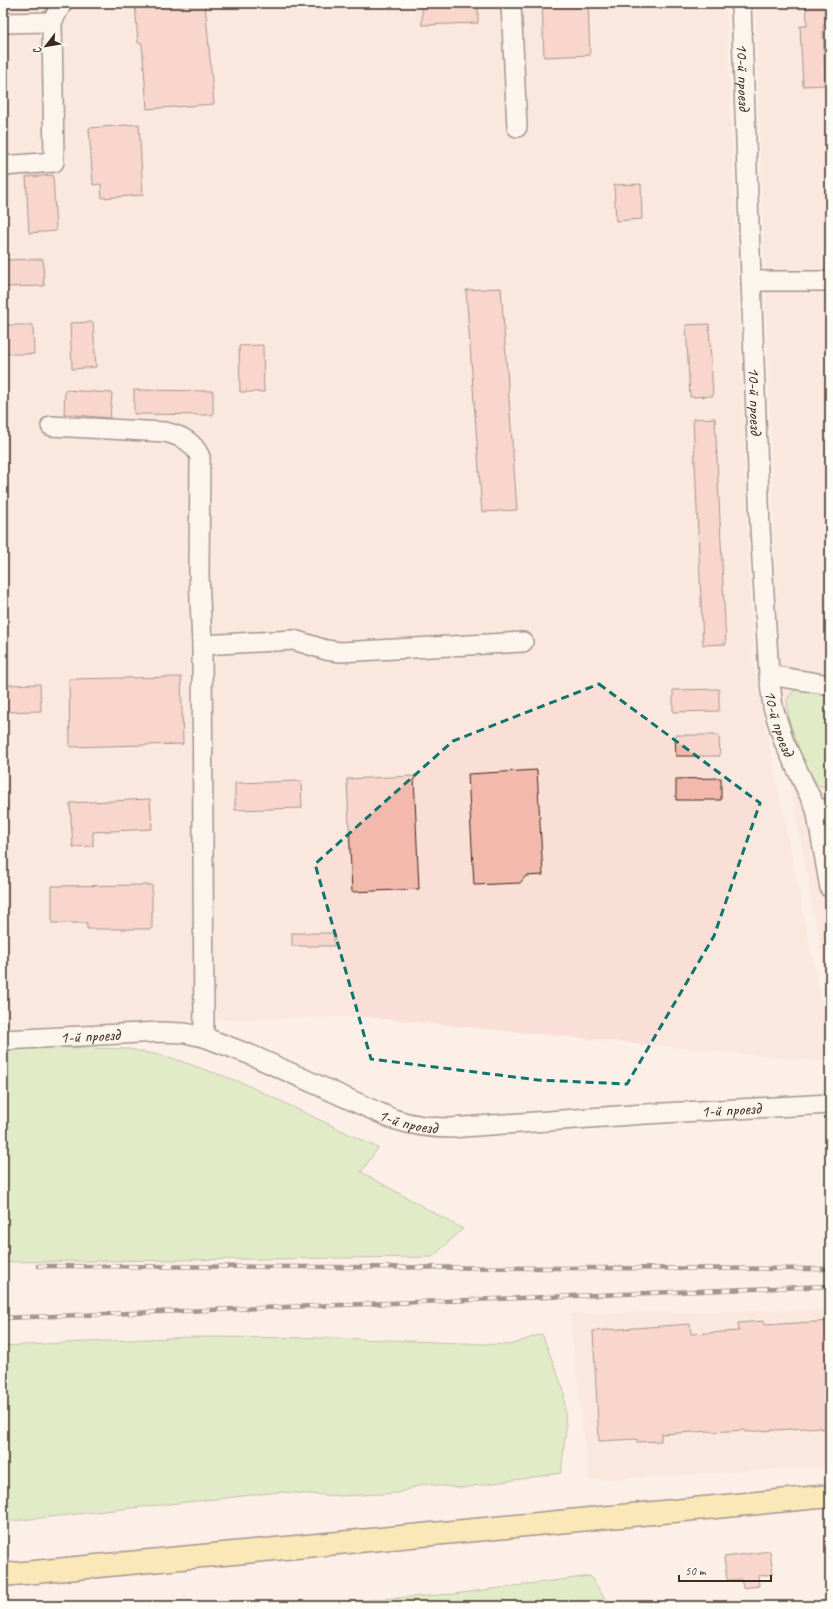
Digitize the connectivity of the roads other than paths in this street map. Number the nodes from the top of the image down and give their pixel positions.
1 (62, 3) edge
2 (511, 3) edge
3 (741, 3) edge
4 (52, 22) junction
5 (3, 24) edge
6 (517, 127) dead end
7 (3, 166) edge
8 (751, 281) junction
9 (830, 281) edge
10 (51, 426) dead end
11 (523, 642) dead end
12 (202, 645) junction
13 (769, 675) junction
14 (830, 685) edge
15 (823, 809) edge
16 (830, 888) edge
17 (204, 1037) junction
18 (3, 1040) edge
19 (830, 1104) edge
20 (830, 1496) edge
21 (3, 1575) edge

1 - 4 street
2 - 6 street
3 - 8 street, 10-й проезд
4 - 5 street
4 - 7 street
8 - 9 street
8 - 13 street, 10-й проезд
10 - 12 street
11 - 12 street
12 - 17 street
13 - 14 street
13 - 15 street, 10-й проезд
15 - 16 street, 10-й проезд
17 - 18 street, 1-й проезд
17 - 19 street, 1-й проезд
20 - 21 main road

